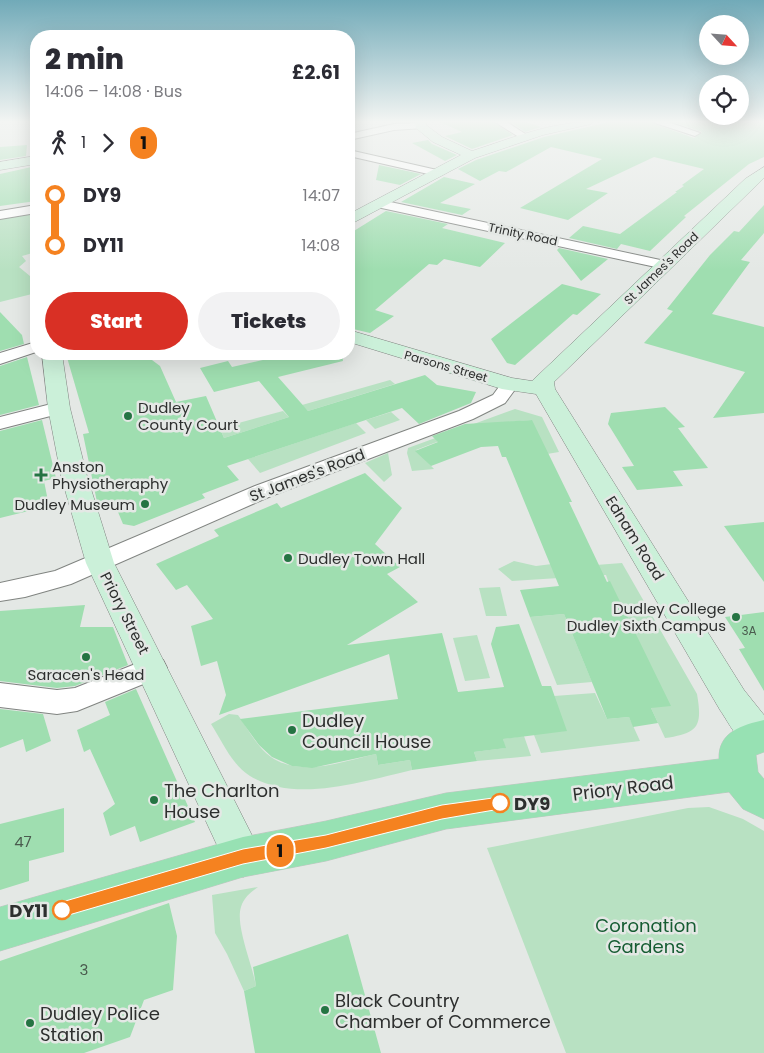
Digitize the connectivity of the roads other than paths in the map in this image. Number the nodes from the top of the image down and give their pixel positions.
1 (434, 171) edge
2 (764, 171) edge
3 (438, 172) joint
4 (382, 204) junction
5 (30, 210) edge
6 (355, 214) edge
7 (0, 215) edge
8 (665, 265) junction
9 (355, 338) edge
10 (30, 349) edge
11 (0, 359) edge
12 (53, 360) edge
13 (510, 384) junction
14 (544, 389) junction
15 (59, 408) junction
16 (0, 423) edge
17 (100, 563) junction
18 (0, 592) edge
19 (153, 668) junction
20 (0, 695) edge
21 (761, 736) edge
22 (738, 774) junction
23 (764, 801) edge
24 (243, 856) junction
25 (0, 929) edge

1 - 3 street
2 - 8 main road, St James's Road
3 - 4 main road
4 - 6 main road
4 - 8 street, Trinity Road
5 - 7 street
8 - 14 main road, St James's Road
9 - 13 main road, Parsons Street
10 - 11 street
12 - 15 main road, Priory Street
13 - 14 main road, Parsons Street
13 - 17 street, St James's Road
14 - 21 main road, Ednam Road
15 - 16 street
15 - 17 main road, Priory Street
17 - 18 street, St James's Road
17 - 19 main road, Priory Street
19 - 20 street
19 - 24 main road, Priory Street
21 - 22 main road
22 - 23 main road
22 - 24 main road, Priory Road
24 - 25 main road, Priory Road

